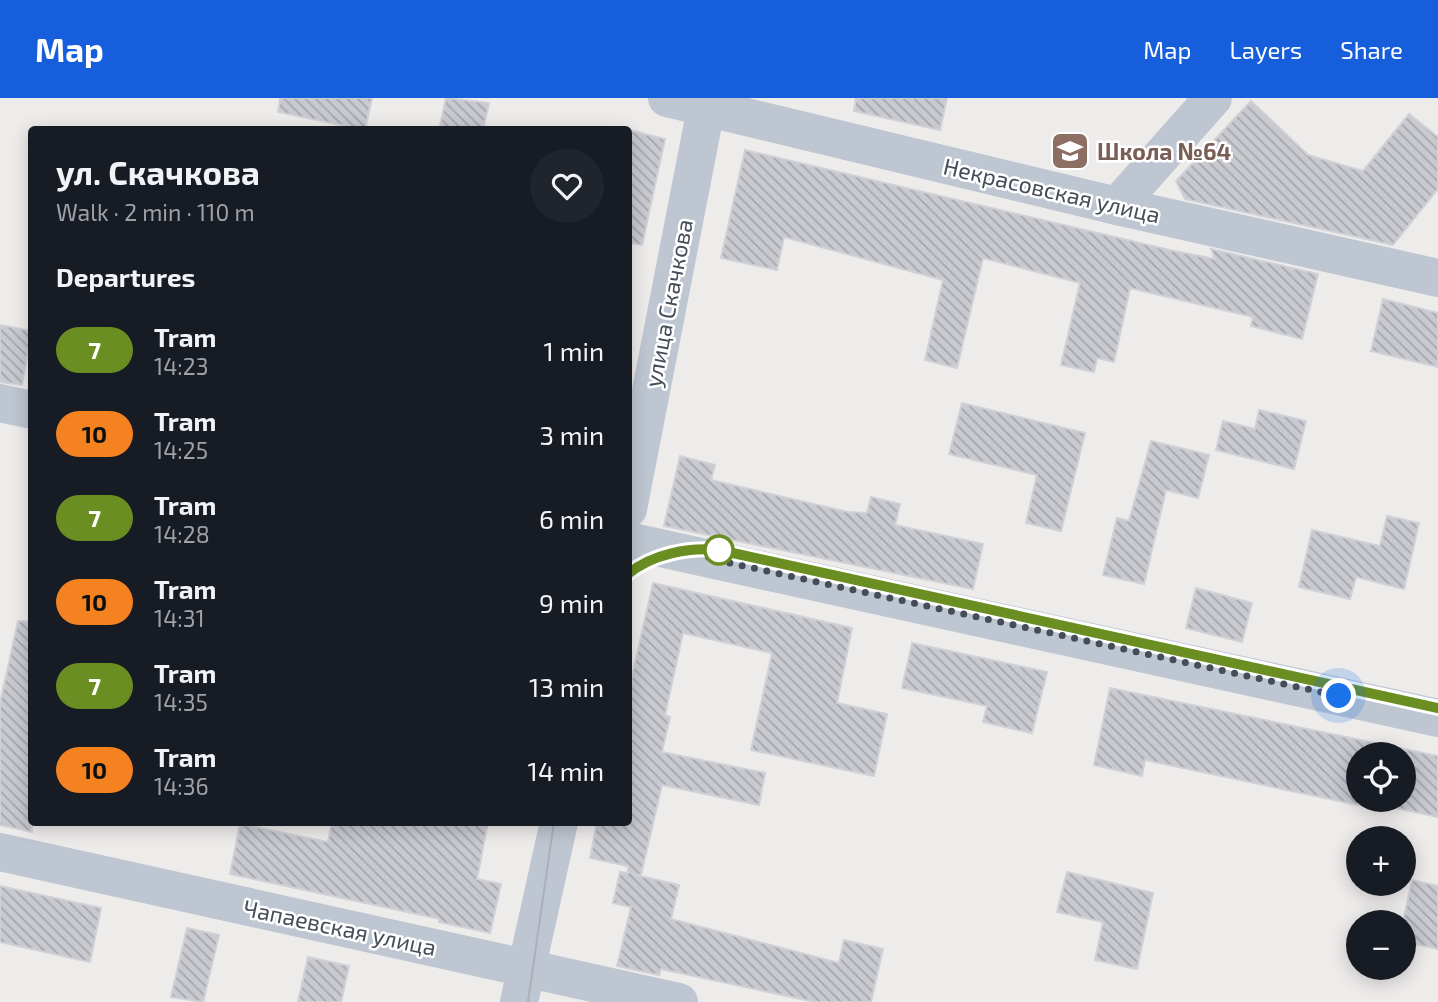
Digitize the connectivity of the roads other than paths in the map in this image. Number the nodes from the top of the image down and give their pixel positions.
1 (667, 98) edge
2 (1213, 98) edge
3 (707, 102) edge
4 (764, 108) edge
5 (1117, 206) junction
6 (1438, 278) edge
7 (0, 403) edge
8 (28, 409) edge
9 (632, 488) edge
10 (632, 542) edge
11 (1438, 718) edge
12 (558, 826) edge
13 (0, 852) edge
14 (523, 985) edge
15 (679, 1002) edge

1 - 3 street, Некрасовская улица
2 - 5 street
3 - 4 street, Некрасовская улица
3 - 9 street, улица Скачкова
4 - 5 street, Некрасовская улица
5 - 6 street, Некрасовская улица
7 - 8 street
10 - 11 street
12 - 14 street
13 - 14 street, Чапаевская улица
14 - 15 street, Чапаевская улица

